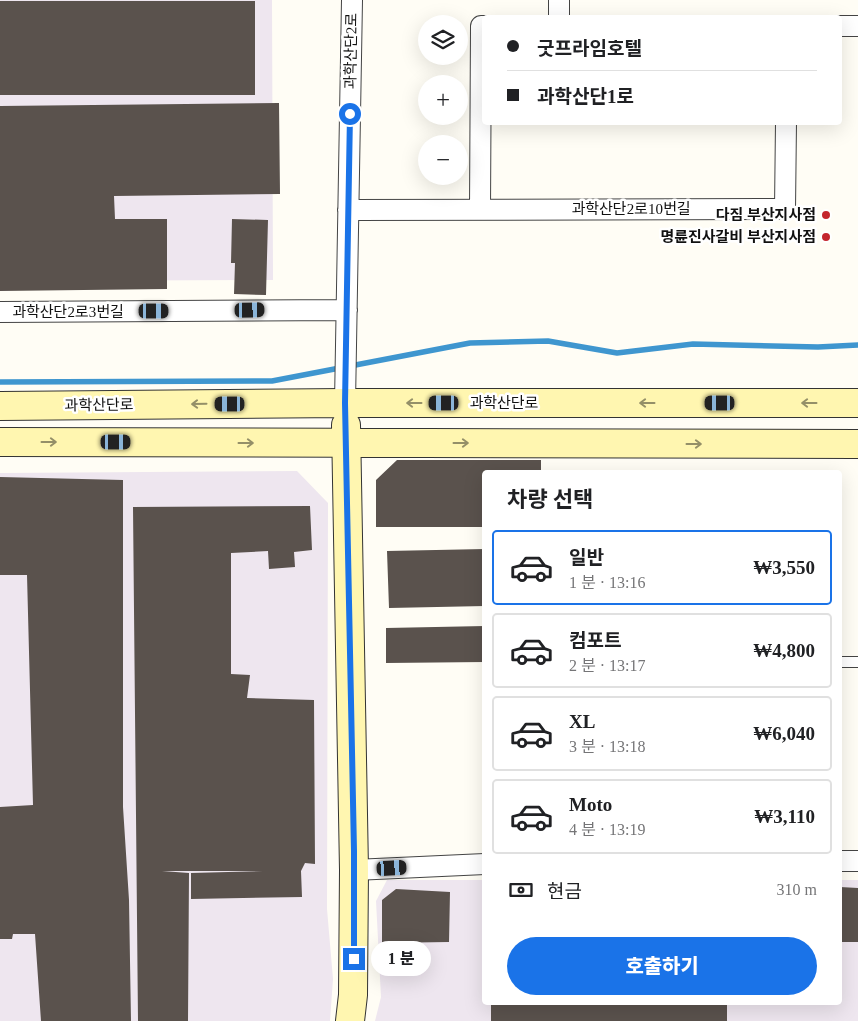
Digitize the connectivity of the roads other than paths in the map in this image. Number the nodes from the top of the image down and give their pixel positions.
1 (352, 0) edge
2 (558, 0) edge
3 (559, 15) edge
4 (482, 26) edge
5 (842, 26) edge
6 (858, 26) edge
7 (786, 125) edge
8 (480, 209) junction
9 (348, 210) junction
10 (347, 310) junction
11 (0, 312) edge
12 (346, 391) junction
13 (858, 403) edge
14 (0, 406) edge
15 (0, 442) edge
16 (347, 443) junction
17 (858, 444) edge
18 (842, 662) edge
19 (858, 662) edge
20 (842, 861) edge
21 (858, 861) edge
22 (482, 864) edge
23 (354, 870) junction
24 (350, 1021) edge

1 - 9 street, 과학산단2로
2 - 3 street
4 - 8 street
5 - 6 street
7 - 8 street, 과학산단2로10번길
8 - 9 street, 과학산단2로10번길
9 - 10 street, 과학산단2로
10 - 11 street, 과학산단2로3번길
10 - 12 street, 과학산단2로
13 -> 12 main road, 과학산단로
12 -> 14 main road, 과학산단로
12 - 16 main road
15 -> 16 main road
16 -> 17 main road
16 - 23 main road
18 - 19 lane
20 - 21 street
22 - 23 street
23 - 24 main road

